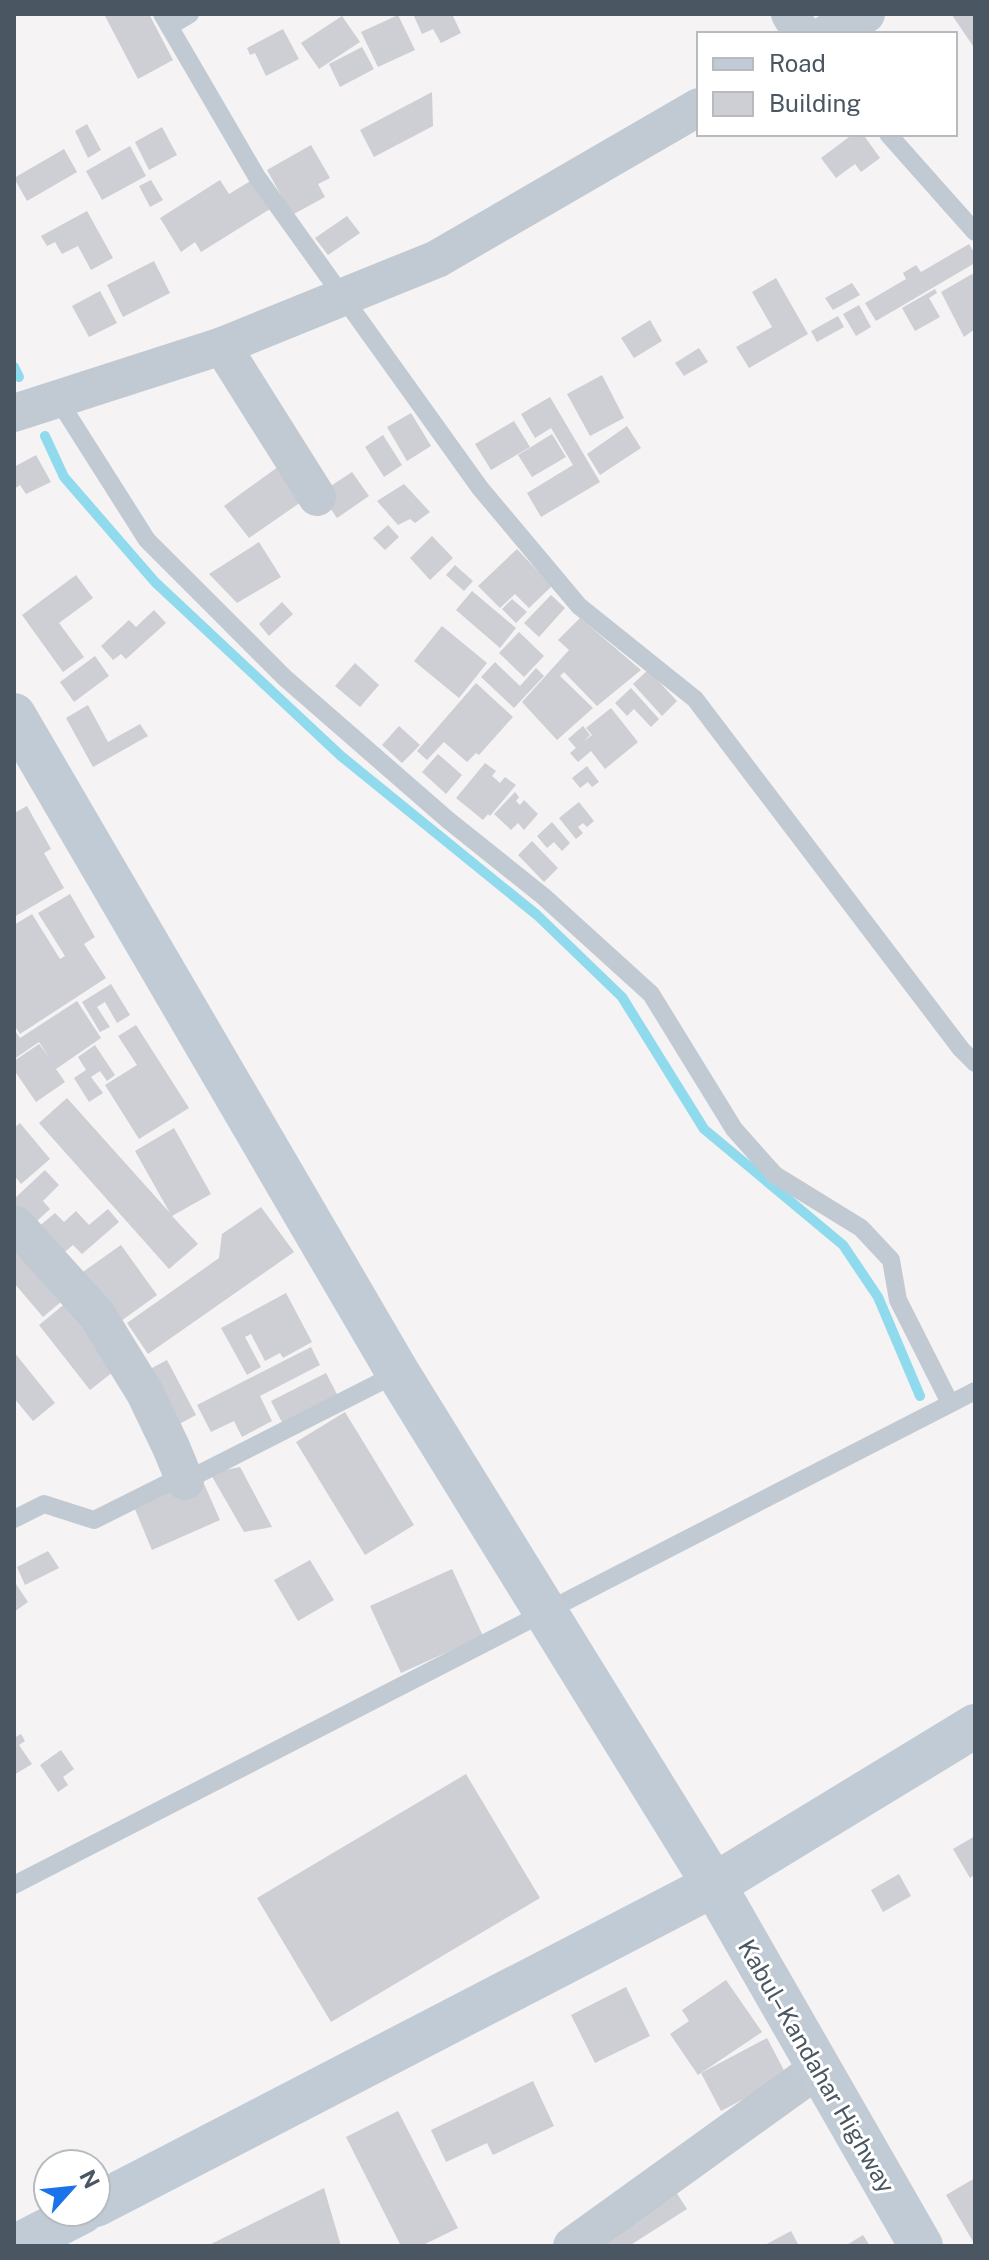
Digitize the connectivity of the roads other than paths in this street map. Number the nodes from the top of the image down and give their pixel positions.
1 (190, 14) edge
2 (790, 14) edge
3 (866, 14) edge
4 (166, 20) edge
5 (801, 32) edge
6 (830, 32) edge
7 (697, 108) edge
8 (890, 136) edge
9 (975, 232) edge
10 (343, 298) junction
11 (222, 346) junction
12 (57, 398) junction
13 (14, 413) edge
14 (317, 497) dead end
15 (14, 715) edge
16 (975, 1063) edge
17 (16, 1225) edge
18 (398, 1373) junction
19 (975, 1391) edge
20 (950, 1403) junction
21 (185, 1481) junction
22 (14, 1519) edge
23 (545, 1612) junction
24 (975, 1726) edge
25 (14, 1885) edge
26 (714, 1885) junction
27 (819, 2068) junction
28 (112, 2197) edge
29 (51, 2228) edge
30 (16, 2246) edge
31 (572, 2246) edge
32 (921, 2246) edge

1 - 4 lane
2 - 5 street
3 - 6 street
4 - 10 lane
7 - 10 street
8 - 9 lane
10 - 11 street
10 - 16 lane
11 - 12 street
11 - 14 street
12 - 13 street
12 - 20 lane
15 - 18 main road, Kabul–Kandahar Highway
17 - 21 street
18 - 21 lane
18 - 23 main road, Kabul–Kandahar Highway
19 - 20 lane
20 - 23 lane
21 - 22 lane
23 - 25 lane
23 - 26 main road, Kabul–Kandahar Highway
24 - 26 main road
26 - 27 main road, Kabul–Kandahar Highway
26 - 28 main road
27 - 31 street
27 - 32 main road, Kabul–Kandahar Highway
29 - 30 main road

